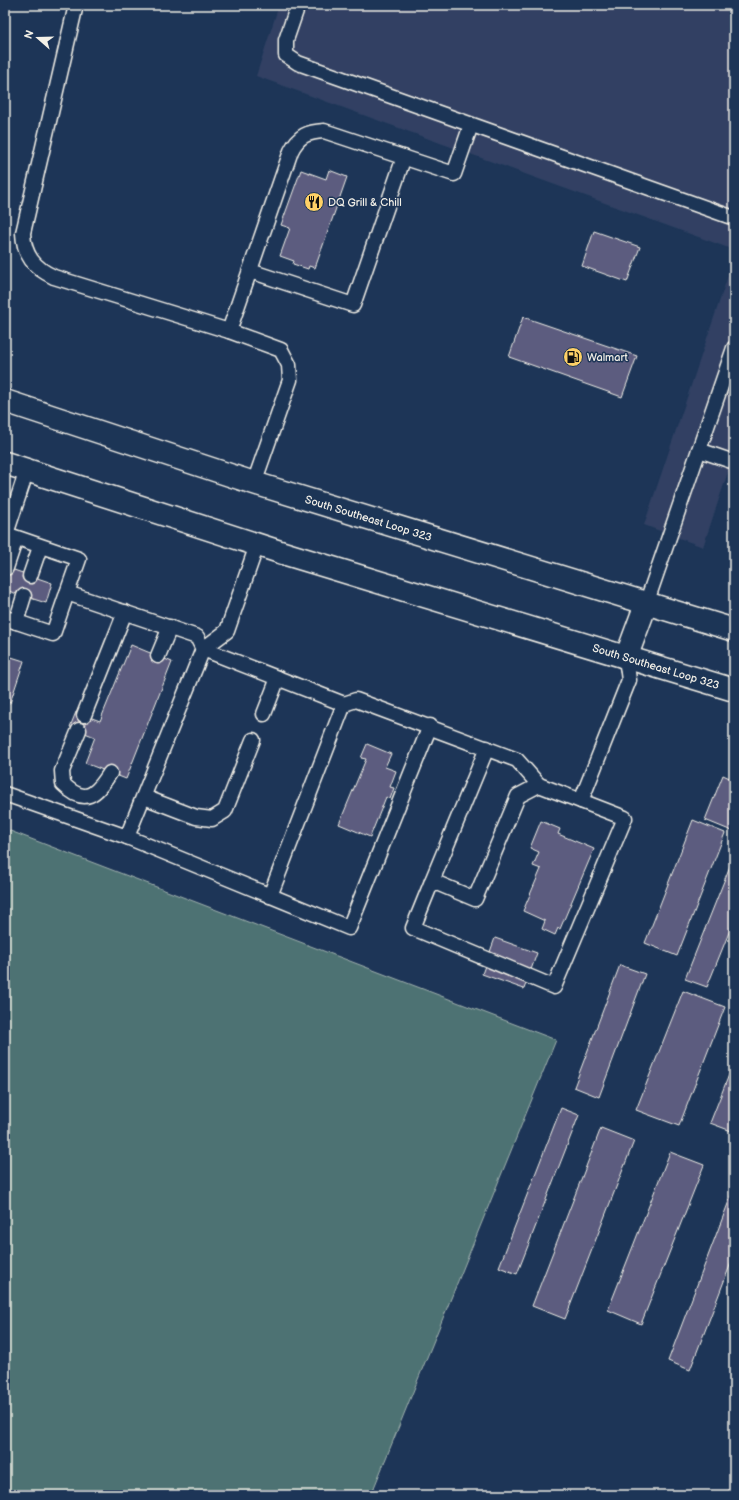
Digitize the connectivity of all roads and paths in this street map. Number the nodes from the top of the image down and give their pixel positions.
1 (76, 5) edge
2 (298, 5) edge
3 (471, 124) junction
4 (404, 157) junction
5 (734, 218) edge
6 (250, 271) junction
7 (229, 331) junction
8 (734, 348) edge
9 (5, 391) edge
10 (5, 401) edge
11 (42, 413) junction
12 (699, 450) junction
13 (5, 462) edge
14 (734, 462) edge
15 (27, 470) junction
16 (254, 484) junction
17 (9, 536) edge
18 (257, 545) junction
19 (40, 547) junction
20 (6, 568) edge
21 (30, 576) dead end
22 (67, 593) junction
23 (24, 596) dead end
24 (646, 604) junction
25 (125, 612) junction
26 (11, 620) edge
27 (170, 627) junction
28 (734, 630) edge
29 (203, 649) junction
30 (158, 656) dead end
31 (626, 658) junction
32 (278, 678) junction
33 (734, 690) edge
34 (344, 704) junction
35 (264, 714) dead end
36 (84, 715) dead end
37 (430, 726) junction
38 (79, 730) dead end
39 (253, 740) dead end
40 (487, 748) junction
41 (110, 773) dead end
42 (539, 785) junction
43 (5, 794) edge
44 (73, 794) junction
45 (144, 797) junction
46 (582, 801) junction
47 (64, 815) junction
48 (127, 837) junction
49 (432, 881) junction
50 (270, 896) junction

1 - 7 lane
2 - 3 lane
3 - 4 lane
3 - 5 lane
4 - 6 lane
4 - 6 lane
6 - 7 lane
7 - 16 lane
8 - 12 lane
9 - 11 highway
10 - 11 highway, South Southeast Loop 323
11 - 16 highway, South Southeast Loop 323
12 - 14 lane
12 - 24 lane
13 - 15 highway, South Southeast Loop 323
15 - 17 lane
15 - 18 highway, South Southeast Loop 323
16 - 24 highway, South Southeast Loop 323
17 - 19 lane
17 - 20 lane
18 - 29 lane
18 - 31 highway, South Southeast Loop 323
19 - 21 lane
19 - 22 lane
22 - 25 lane
22 - 26 lane
23 - 26 lane
24 - 28 highway, South Southeast Loop 323
24 - 31 highway
25 - 27 lane
25 - 36 lane
27 - 29 lane
27 - 30 lane
29 - 32 lane
29 - 45 lane
31 - 33 highway, South Southeast Loop 323
31 - 46 lane
32 - 34 lane
32 - 35 lane
34 - 37 lane
34 - 50 lane
37 - 40 lane
37 - 50 lane
38 - 44 lane
39 - 45 lane
40 - 42 lane
40 - 49 lane
41 - 44 lane
42 - 46 lane
42 - 49 lane
43 - 47 lane
44 - 47 lane
45 - 48 lane
46 - 49 lane
47 - 48 lane
48 - 50 lane

